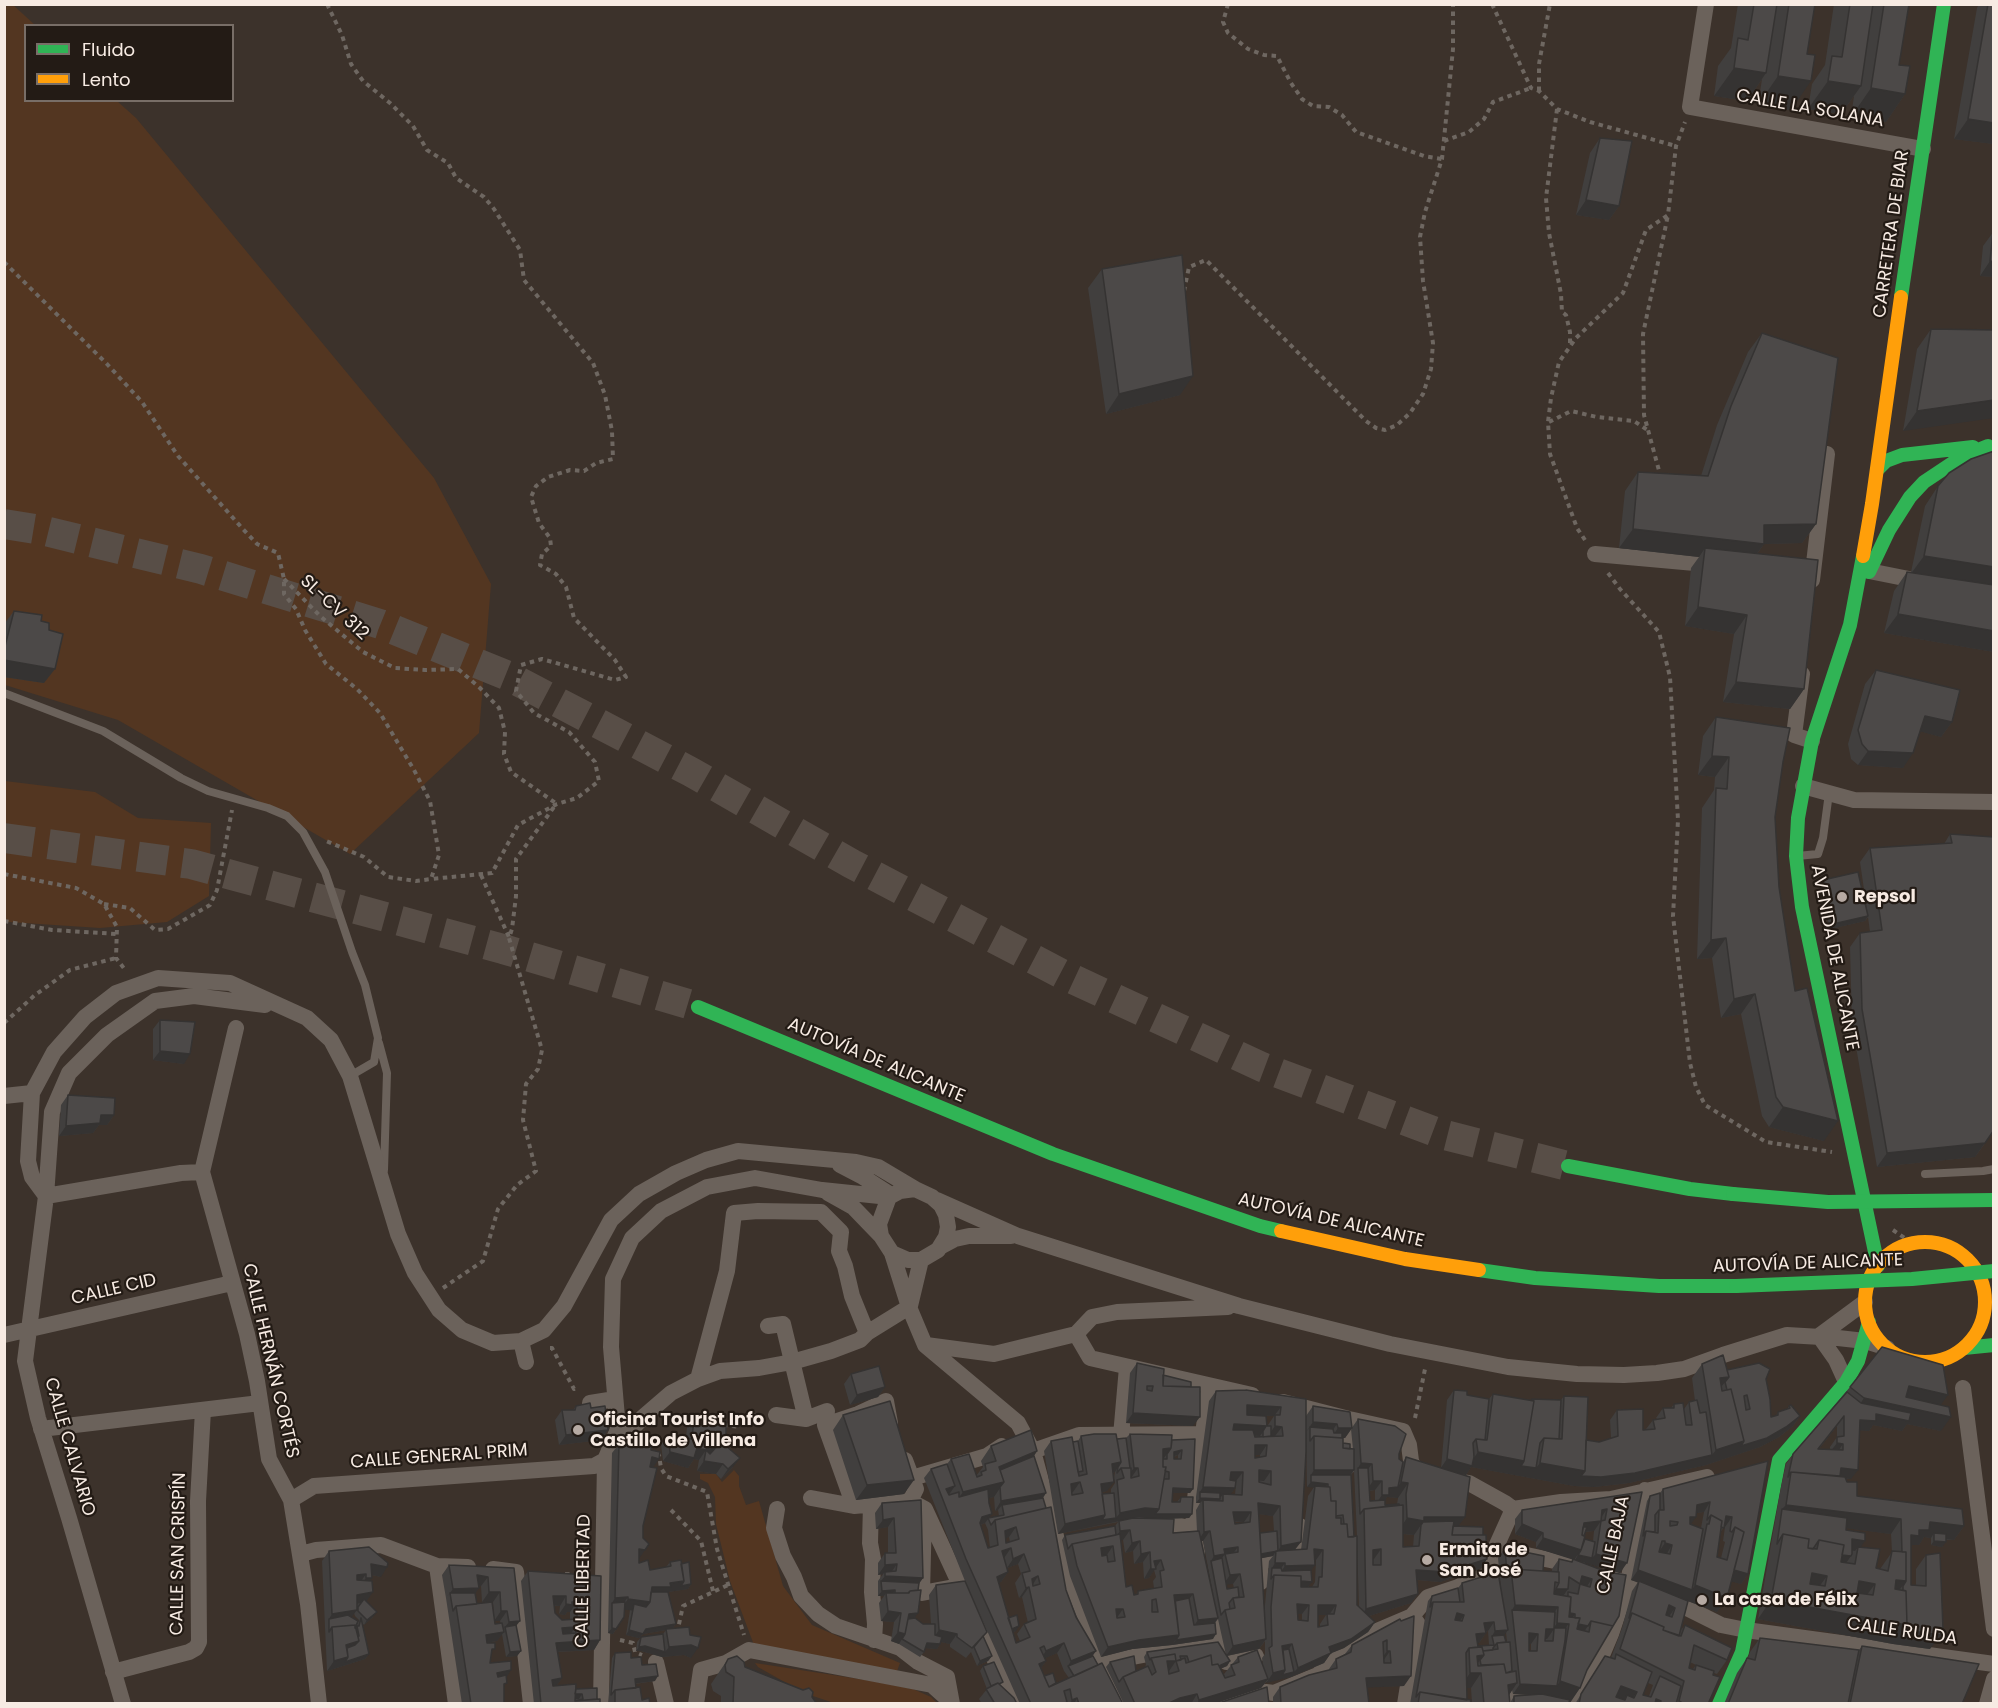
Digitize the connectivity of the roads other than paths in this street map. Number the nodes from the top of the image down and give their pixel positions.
1 (1706, 4) edge
2 (1944, 4) edge
3 (1923, 149) junction
4 (1882, 423) junction
5 (1991, 446) edge
6 (1916, 452) junction
7 (1827, 454) edge
8 (1877, 470) junction
9 (1924, 482) junction
10 (1888, 484) dead end
11 (1903, 488) dead end
12 (1595, 554) dead end
13 (1733, 566) edge
14 (1869, 571) junction
15 (1937, 585) edge
16 (1811, 596) edge
17 (1851, 625) junction
18 (1804, 652) edge
19 (4, 693) edge
20 (1812, 741) junction
21 (1803, 786) junction
22 (1829, 793) junction
23 (1994, 802) edge
24 (1796, 856) junction
25 (282, 1007) junction
26 (698, 1007) tunnel mouth
27 (236, 1028) dead end
28 (378, 1038) junction
29 (350, 1076) junction
30 (32, 1093) junction
31 (4, 1096) edge
32 (825, 1159) junction
33 (1568, 1166) tunnel mouth
34 (1994, 1169) edge
35 (202, 1172) junction
36 (1925, 1174) dead end
37 (384, 1185) junction
38 (915, 1189) junction
39 (822, 1190) junction
40 (46, 1196) junction
41 (890, 1196) junction
42 (932, 1197) junction
43 (1994, 1200) edge
44 (881, 1236) junction
45 (1018, 1236) junction
46 (940, 1247) junction
47 (892, 1253) junction
48 (921, 1260) junction
49 (1878, 1266) junction
50 (1994, 1271) edge
51 (232, 1282) junction
52 (1866, 1302) junction
53 (1989, 1304) edge
54 (1239, 1306) junction
55 (909, 1307) junction
56 (1869, 1322) junction
57 (768, 1326) dead end
58 (29, 1329) junction
59 (867, 1333) junction
60 (1076, 1334) junction
61 (4, 1335) edge
62 (1819, 1335) junction
63 (521, 1341) junction
64 (1865, 1341) junction
65 (925, 1345) junction
66 (1994, 1345) edge
67 (1887, 1348) junction
68 (1964, 1348) junction
69 (526, 1362) road end
70 (792, 1362) junction
71 (1127, 1367) junction
72 (698, 1379) junction
73 (1846, 1382) junction
74 (1209, 1386) junction
75 (1963, 1388) dead end
76 (615, 1399) junction
77 (260, 1403) junction
78 (590, 1403) edge
79 (1302, 1406) junction
80 (203, 1410) junction
81 (776, 1415) road end
82 (806, 1419) junction
83 (1349, 1419) junction
84 (825, 1425) junction
85 (1302, 1425) edge
86 (41, 1429) junction
87 (618, 1429) junction
88 (1023, 1433) junction
89 (1202, 1434) junction
90 (1121, 1436) junction
91 (1033, 1451) junction
92 (1779, 1461) junction
93 (599, 1463) junction
94 (1758, 1466) edge
95 (1725, 1473) edge
96 (912, 1478) junction
97 (1351, 1486) edge
98 (1646, 1491) junction
99 (811, 1498) dead end
100 (291, 1500) junction
101 (862, 1505) junction
102 (917, 1505) junction
103 (777, 1509) dead end
104 (1513, 1509) junction
105 (1301, 1511) edge
106 (1140, 1521) edge
107 (1193, 1530) junction
108 (1077, 1534) edge
109 (1056, 1538) junction
110 (1495, 1549) junction
111 (301, 1554) junction
112 (437, 1566) junction
113 (1201, 1566) edge
114 (1628, 1583) junction
115 (960, 1586) junction
116 (1261, 1593) edge
117 (1207, 1595) edge
118 (1412, 1616) junction
119 (1358, 1620) edge
120 (1994, 1629) edge
121 (1746, 1630) junction
122 (1372, 1633) junction
123 (1262, 1639) edge
124 (874, 1640) junction
125 (1217, 1641) junction
126 (749, 1650) junction
127 (1505, 1652) edge
128 (1257, 1655) junction
129 (656, 1662) edge
130 (1101, 1664) junction
131 (1994, 1664) edge
132 (749, 1667) edge
133 (113, 1672) junction
134 (1994, 1679) edge
135 (1267, 1698) edge
136 (952, 1703) edge
137 (123, 1704) edge
138 (318, 1704) edge
139 (456, 1704) edge
140 (531, 1704) edge
141 (601, 1704) edge
142 (666, 1704) edge
143 (696, 1704) edge
144 (1015, 1704) edge
145 (1120, 1704) edge
146 (1228, 1704) edge
147 (1405, 1704) edge
148 (1551, 1704) edge
149 (1572, 1704) edge
150 (1719, 1704) edge
151 (1987, 1704) edge

1 - 3 street, CALLE LA SOLANA
2 - 3 main road, CARRETERA DE BIAR
3 - 4 main road, CARRETERA DE BIAR
4 - 6 main road
4 - 8 main road, CARRETERA DE BIAR
5 - 6 main road, AVENIDA DE ALICANTE
5 - 9 main road, AVENIDA DE ALICANTE
6 - 8 main road, AVENIDA DE ALICANTE
7 - 16 street
8 - 10 main road
8 - 17 main road, AVENIDA DE ALICANTE
9 - 11 main road, AVENIDA DE ALICANTE
9 - 14 main road, AVENIDA DE ALICANTE
12 - 13 street
14 - 15 street
14 - 17 main road, AVENIDA DE ALICANTE
17 - 20 main road, AVENIDA DE ALICANTE
18 - 20 street
19 - 28 lane
20 - 21 main road, AVENIDA DE ALICANTE
21 - 22 street
21 - 24 main road, AVENIDA DE ALICANTE
22 - 23 street
22 - 24 lane
24 - 49 main road, AVENIDA DE ALICANTE
25 - 29 street
25 - 30 street
25 - 40 street, CALLE CALVARIO
26 - 50 main road, AUTOVÍA DE ALICANTE, bridge
27 - 35 street, CALLE HERNÁN CORTÉS
28 - 29 lane
28 - 37 lane
29 - 37 street
30 - 31 street
30 - 40 street
32 - 38 street
32 - 41 street
32 - 63 street
33 - 43 main road, bridge
34 - 36 lane
35 - 40 street
35 - 51 street, CALLE HERNÁN CORTÉS
37 - 63 street
38 - 41 street
38 - 42 street
39 - 41 street
39 - 44 street
39 - 76 street
40 - 58 street, CALLE CALVARIO
41 - 44 street
42 - 45 street
42 - 46 street
44 - 47 street
45 - 46 street
45 - 54 street
46 - 48 street
47 - 48 street
47 - 55 street
48 - 55 street
49 - 52 main road
49 - 53 main road
51 - 58 street, CALLE CID
51 - 77 street, CALLE HERNÁN CORTÉS
52 - 56 main road
52 - 62 street
53 - 68 main road
54 - 60 street
54 - 62 street
55 - 59 street
55 - 65 street
56 - 64 main road
56 - 67 main road
57 - 70 street
58 - 61 street, CALLE CID
58 - 86 street, CALLE CALVARIO
59 - 70 street
59 - 72 street
60 - 65 street
60 - 71 street
62 - 64 street
62 - 73 street
63 - 69 street
64 - 67 street
64 - 73 main road
65 - 88 street
66 - 68 main road
67 - 68 main road
70 - 72 street
70 - 82 street
71 - 74 street
71 - 90 street
72 - 87 street
73 - 92 main road
74 - 79 street
74 - 89 street
75 - 120 street
76 - 78 street
76 - 87 street
77 - 80 street
77 - 100 street, CALLE HERNÁN CORTÉS
79 - 83 street
79 - 85 street
80 - 86 street
80 - 133 street, CALLE SAN CRISPÍN
81 - 82 street
82 - 84 street
83 - 97 street
83 - 104 street
84 - 96 street
84 - 101 street
86 - 133 street, CALLE CALVARIO
87 - 93 street
88 - 91 street
88 - 96 street
89 - 90 street
89 - 107 street
90 - 91 street
91 - 109 street
92 - 94 street
92 - 121 main road
93 - 100 street, CALLE GENERAL PRIM
93 - 141 street, CALLE LIBERTAD
95 - 98 street
96 - 102 street
98 - 104 street
98 - 114 street, CALLE BAJA
99 - 101 street
100 - 111 street, CALLE HERNÁN CORTÉS
101 - 102 street
101 - 124 street
102 - 115 street
102 - 115 street
103 - 124 street
104 - 110 street
105 - 116 street
106 - 107 street
107 - 113 street
108 - 109 street
109 - 130 street
110 - 114 street, CALLE RULDA
110 - 118 street
111 - 112 street
111 - 138 street, CALLE HERNÁN CORTÉS
112 - 139 street
112 - 140 street
114 - 121 street, CALLE RULDA
114 - 149 street, CALLE BAJA
115 - 144 street
117 - 125 street
118 - 122 street
118 - 147 street
119 - 122 street
121 - 131 street, CALLE RULDA
121 - 150 main road
122 - 135 street
123 - 128 street
124 - 136 street
125 - 128 street
125 - 130 street
126 - 132 street
126 - 136 street
126 - 143 street
127 - 148 street
128 - 135 street
129 - 142 street
130 - 145 street
133 - 137 street, CALLE CALVARIO
134 - 151 street
135 - 146 street

